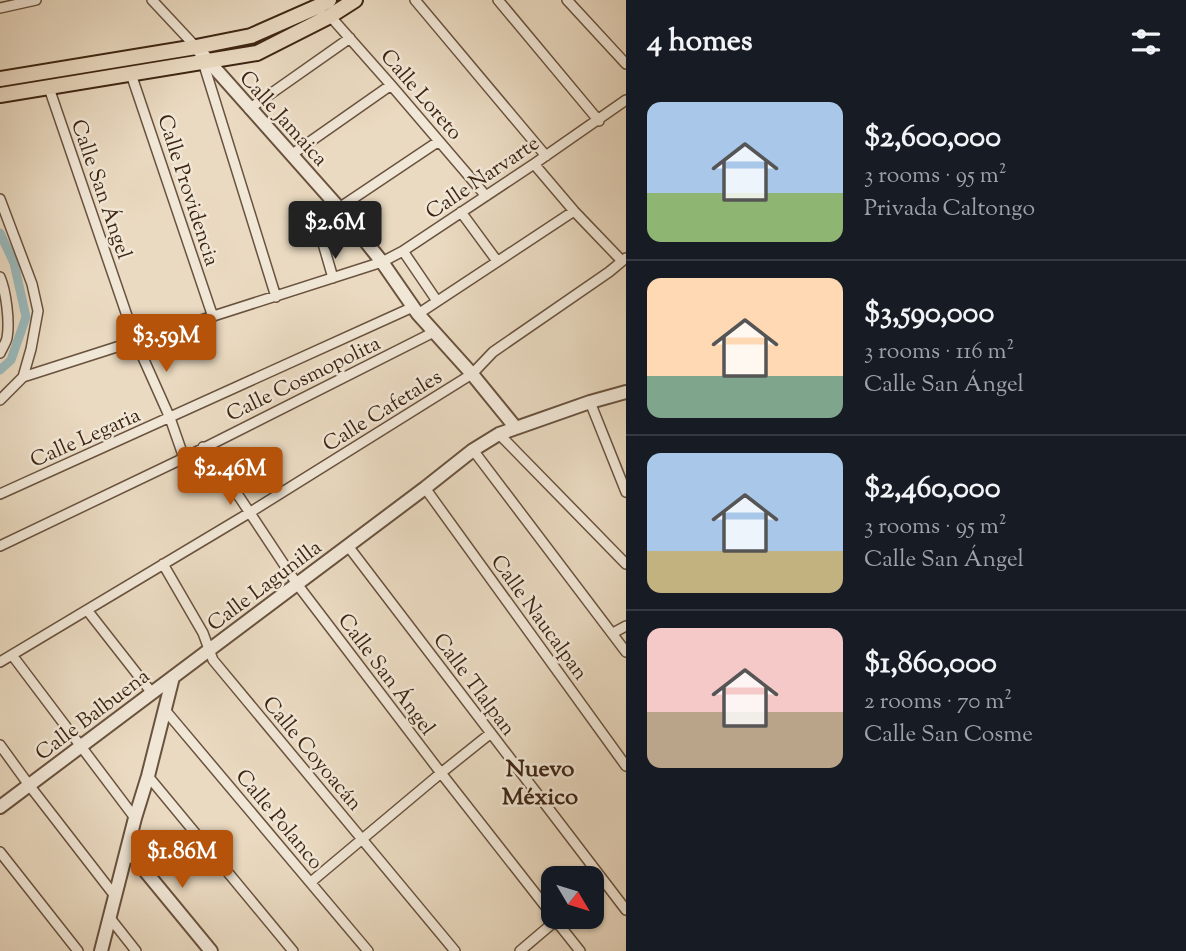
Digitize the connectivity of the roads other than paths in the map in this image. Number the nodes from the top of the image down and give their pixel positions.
1 (36, 0) edge
2 (152, 0) edge
3 (355, 0) edge
4 (415, 0) edge
5 (498, 0) edge
6 (567, 0) edge
7 (323, 5) edge
8 (0, 8) edge
9 (350, 38) junction
10 (196, 47) junction
11 (205, 62) junction
12 (626, 64) edge
13 (131, 74) junction
14 (0, 79) edge
15 (391, 85) junction
16 (49, 88) junction
17 (0, 96) edge
18 (626, 100) edge
19 (249, 109) junction
20 (599, 121) junction
21 (439, 141) junction
22 (291, 155) junction
23 (546, 156) junction
24 (534, 164) junction
25 (486, 196) junction
26 (0, 199) edge
27 (338, 208) junction
28 (574, 211) junction
29 (461, 212) junction
30 (315, 215) dead end
31 (403, 251) junction
32 (624, 260) edge
33 (497, 261) junction
34 (382, 262) junction
35 (0, 277) edge
36 (333, 278) junction
37 (276, 297) junction
38 (437, 301) junction
39 (416, 310) junction
40 (213, 317) junction
41 (433, 332) junction
42 (136, 342) junction
43 (0, 353) edge
44 (472, 374) junction
45 (23, 377) junction
46 (626, 393) edge
47 (0, 400) edge
48 (590, 402) junction
49 (170, 418) junction
50 (516, 428) junction
51 (499, 434) junction
52 (202, 447) junction
53 (473, 450) junction
54 (184, 458) junction
55 (425, 488) junction
56 (626, 492) edge
57 (0, 494) edge
58 (249, 513) junction
59 (0, 546) edge
60 (348, 546) junction
61 (163, 564) junction
62 (626, 564) edge
63 (297, 584) junction
64 (88, 610) junction
65 (626, 626) edge
66 (613, 634) junction
67 (209, 650) junction
68 (626, 652) edge
69 (12, 655) junction
70 (0, 662) edge
71 (173, 677) junction
72 (152, 692) junction
73 (165, 710) junction
74 (491, 733) junction
75 (0, 745) edge
76 (80, 747) junction
77 (626, 766) edge
78 (441, 773) junction
79 (148, 776) junction
80 (29, 785) junction
81 (0, 807) edge
82 (135, 818) junction
83 (362, 840) junction
84 (127, 849) junction
85 (0, 852) edge
86 (592, 866) edge
87 (311, 882) junction
88 (604, 882) edge
89 (116, 896) junction
90 (541, 899) edge
91 (626, 909) edge
92 (110, 918) junction
93 (544, 929) edge
94 (564, 929) edge
95 (78, 951) edge
96 (101, 951) edge
97 (136, 951) edge
98 (211, 951) edge
99 (293, 951) edge
100 (368, 951) edge
101 (455, 951) edge
102 (520, 951) edge
103 (580, 951) edge

1 - 8 street
2 - 10 street, Calle Jamaica
3 - 7 main road
4 - 23 street
5 - 20 street
6 - 12 street
7 - 9 street, Calle Loreto
7 - 10 main road
7 - 11 main road
9 - 15 street, Calle Loreto
9 - 19 street
10 - 11 street, Calle Jamaica
10 - 14 main road
11 - 13 main road
11 - 19 street, Calle Jamaica
11 - 37 street
13 - 16 main road
13 - 40 street, Calle Providencia
15 - 21 street, Calle Loreto
15 - 22 street
16 - 17 main road
16 - 42 street, Calle San Ángel
18 - 20 street, Calle Narvarte
19 - 22 street, Calle Jamaica
20 - 23 street, Calle Narvarte
21 - 25 street, Calle Loreto
21 - 27 street
22 - 27 street, Calle Jamaica
23 - 24 street, Calle Narvarte
24 - 25 street, Calle Narvarte
24 - 28 street
25 - 29 street, Calle Narvarte
26 - 45 street
27 - 34 street, Calle Jamaica
28 - 32 street
28 - 33 street, Calle Legaria
29 - 31 street, Calle Narvarte
29 - 33 street
30 - 36 street
31 - 34 street, Calle Narvarte
31 - 38 street
32 - 44 street, Calle Cafetales
33 - 38 street, Calle Legaria
34 - 36 street, Calle Narvarte
34 - 39 street, Calle Jamaica
35 - 43 street
36 - 37 street, Calle Narvarte
37 - 40 street, Calle Narvarte
38 - 39 street, Calle Legaria
39 - 41 street, Calle Jamaica
39 - 49 street, Calle Legaria
40 - 42 street, Calle Narvarte
41 - 44 street, Calle Jamaica
41 - 52 street, Calle Cosmopolita
42 - 45 street, Calle Narvarte
42 - 49 street, Calle San Ángel
44 - 50 street, Calle Jamaica
44 - 58 street, Calle Cafetales
45 - 47 street, Calle Narvarte
46 - 48 street, Calle Lagunilla
48 - 50 street, Calle Lagunilla
48 - 56 street
49 - 54 street, Calle San Ángel
49 - 57 street, Calle Legaria
50 - 51 street, Calle Lagunilla
51 - 53 street, Calle Lagunilla
51 - 62 street
52 - 54 street, Calle Cosmopolita
52 - 58 street, Calle San Ángel
53 - 55 street, Calle Lagunilla
53 - 66 street
54 - 59 street, Calle Cosmopolita
55 - 60 street, Calle Lagunilla
55 - 77 street, Calle Naucalpan
58 - 61 street, Calle Cafetales
58 - 63 street, Calle San Ángel
60 - 63 street, Calle Lagunilla
60 - 74 street, Calle Tlalpan
61 - 64 street, Calle Cafetales
61 - 67 street, Calle Coyoacán
63 - 67 street, Calle Lagunilla
63 - 78 street, Calle San Ángel
64 - 69 street, Calle Cafetales
64 - 72 street
65 - 66 street
66 - 68 street
67 - 71 street, Calle Lagunilla
67 - 83 street, Calle Coyoacán
69 - 70 street, Calle Cafetales
69 - 76 street
71 - 72 street, Calle Balbuena
71 - 73 street
72 - 76 street, Calle Balbuena
73 - 79 street
73 - 87 street, Calle Polanco
74 - 78 street
74 - 86 street, Calle Tlalpan
75 - 80 street
76 - 80 street, Calle Balbuena
76 - 82 street
78 - 83 street
78 - 90 street, Calle San Ángel
79 - 82 street
79 - 99 street
80 - 81 street, Calle Balbuena
80 - 89 street
82 - 84 street
83 - 87 street
83 - 101 street, Calle Coyoacán
84 - 89 street
84 - 98 street
85 - 95 street
87 - 100 street, Calle Polanco
88 - 91 street, Calle Tlalpan
89 - 92 street
92 - 96 street
92 - 97 street
93 - 102 street
94 - 103 street, Calle San Ángel

